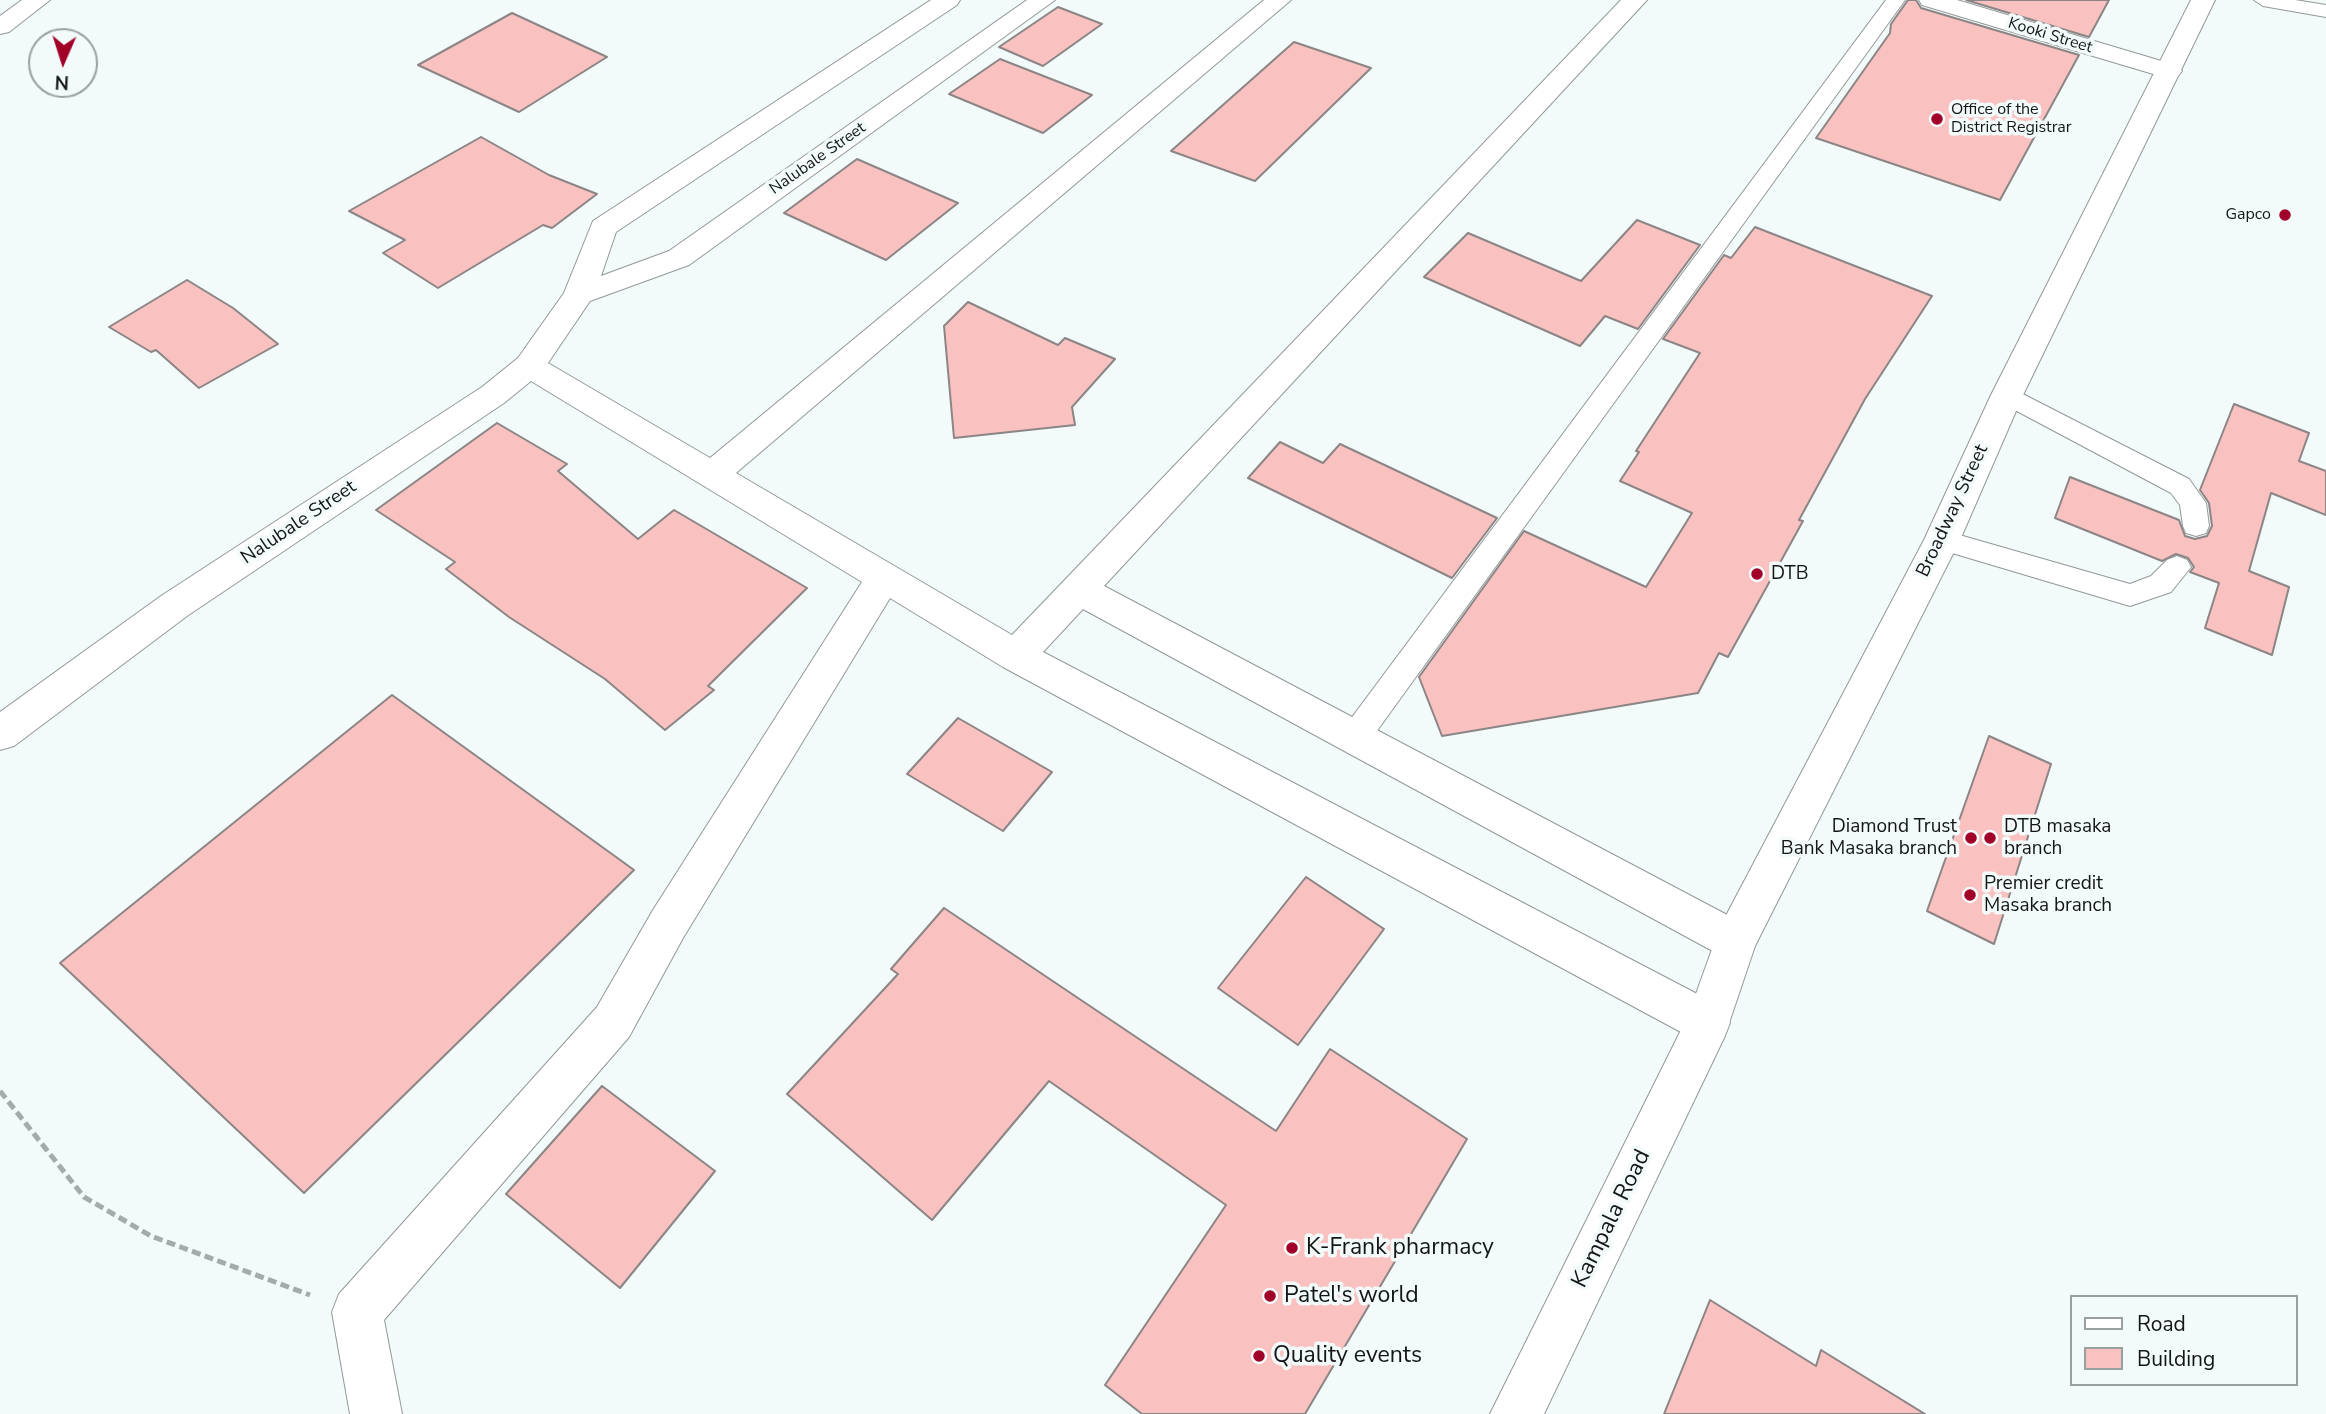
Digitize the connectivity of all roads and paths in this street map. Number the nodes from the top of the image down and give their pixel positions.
1 (38, 0) edge
2 (948, 0) edge
3 (1043, 0) edge
4 (1279, 0) edge
5 (1635, 0) edge
6 (1896, 0) edge
7 (1931, 0) edge
8 (2203, 0) edge
9 (2263, 0) edge
10 (2326, 11) edge
11 (0, 27) edge
12 (2169, 71) junction
13 (579, 293) junction
14 (528, 366) junction
15 (2007, 395) junction
16 (710, 476) junction
17 (2196, 526) dead end
18 (1942, 540) junction
19 (2177, 566) dead end
20 (884, 577) junction
21 (1077, 589) junction
22 (1016, 656) junction
23 (0, 734) edge
24 (1355, 737) junction
25 (1735, 941) junction
26 (1708, 1023) junction
27 (0, 1091) edge
28 (357, 1312) junction
29 (376, 1414) edge
30 (1516, 1414) edge

1 - 11 street
2 - 13 street, Nalubale Street
3 - 13 street, Nalubale Street
4 - 16 street
5 - 21 street
6 - 24 lane
7 - 12 street, Kooki Street
8 - 12 street, Broadway Street
9 - 10 lane
12 - 15 street, Broadway Street
13 - 14 street, Nalubale Street
14 - 16 street
14 - 23 street, Nalubale Street
15 - 17 lane
15 - 18 street, Broadway Street
16 - 20 street
18 - 19 lane
18 - 25 street, Broadway Street
20 - 22 street
20 - 28 street
21 - 22 street
21 - 24 street
22 - 26 street
24 - 25 street
25 - 26 street, Broadway Street
26 - 30 street, Kampala Road
27 - 28 path
28 - 29 street

